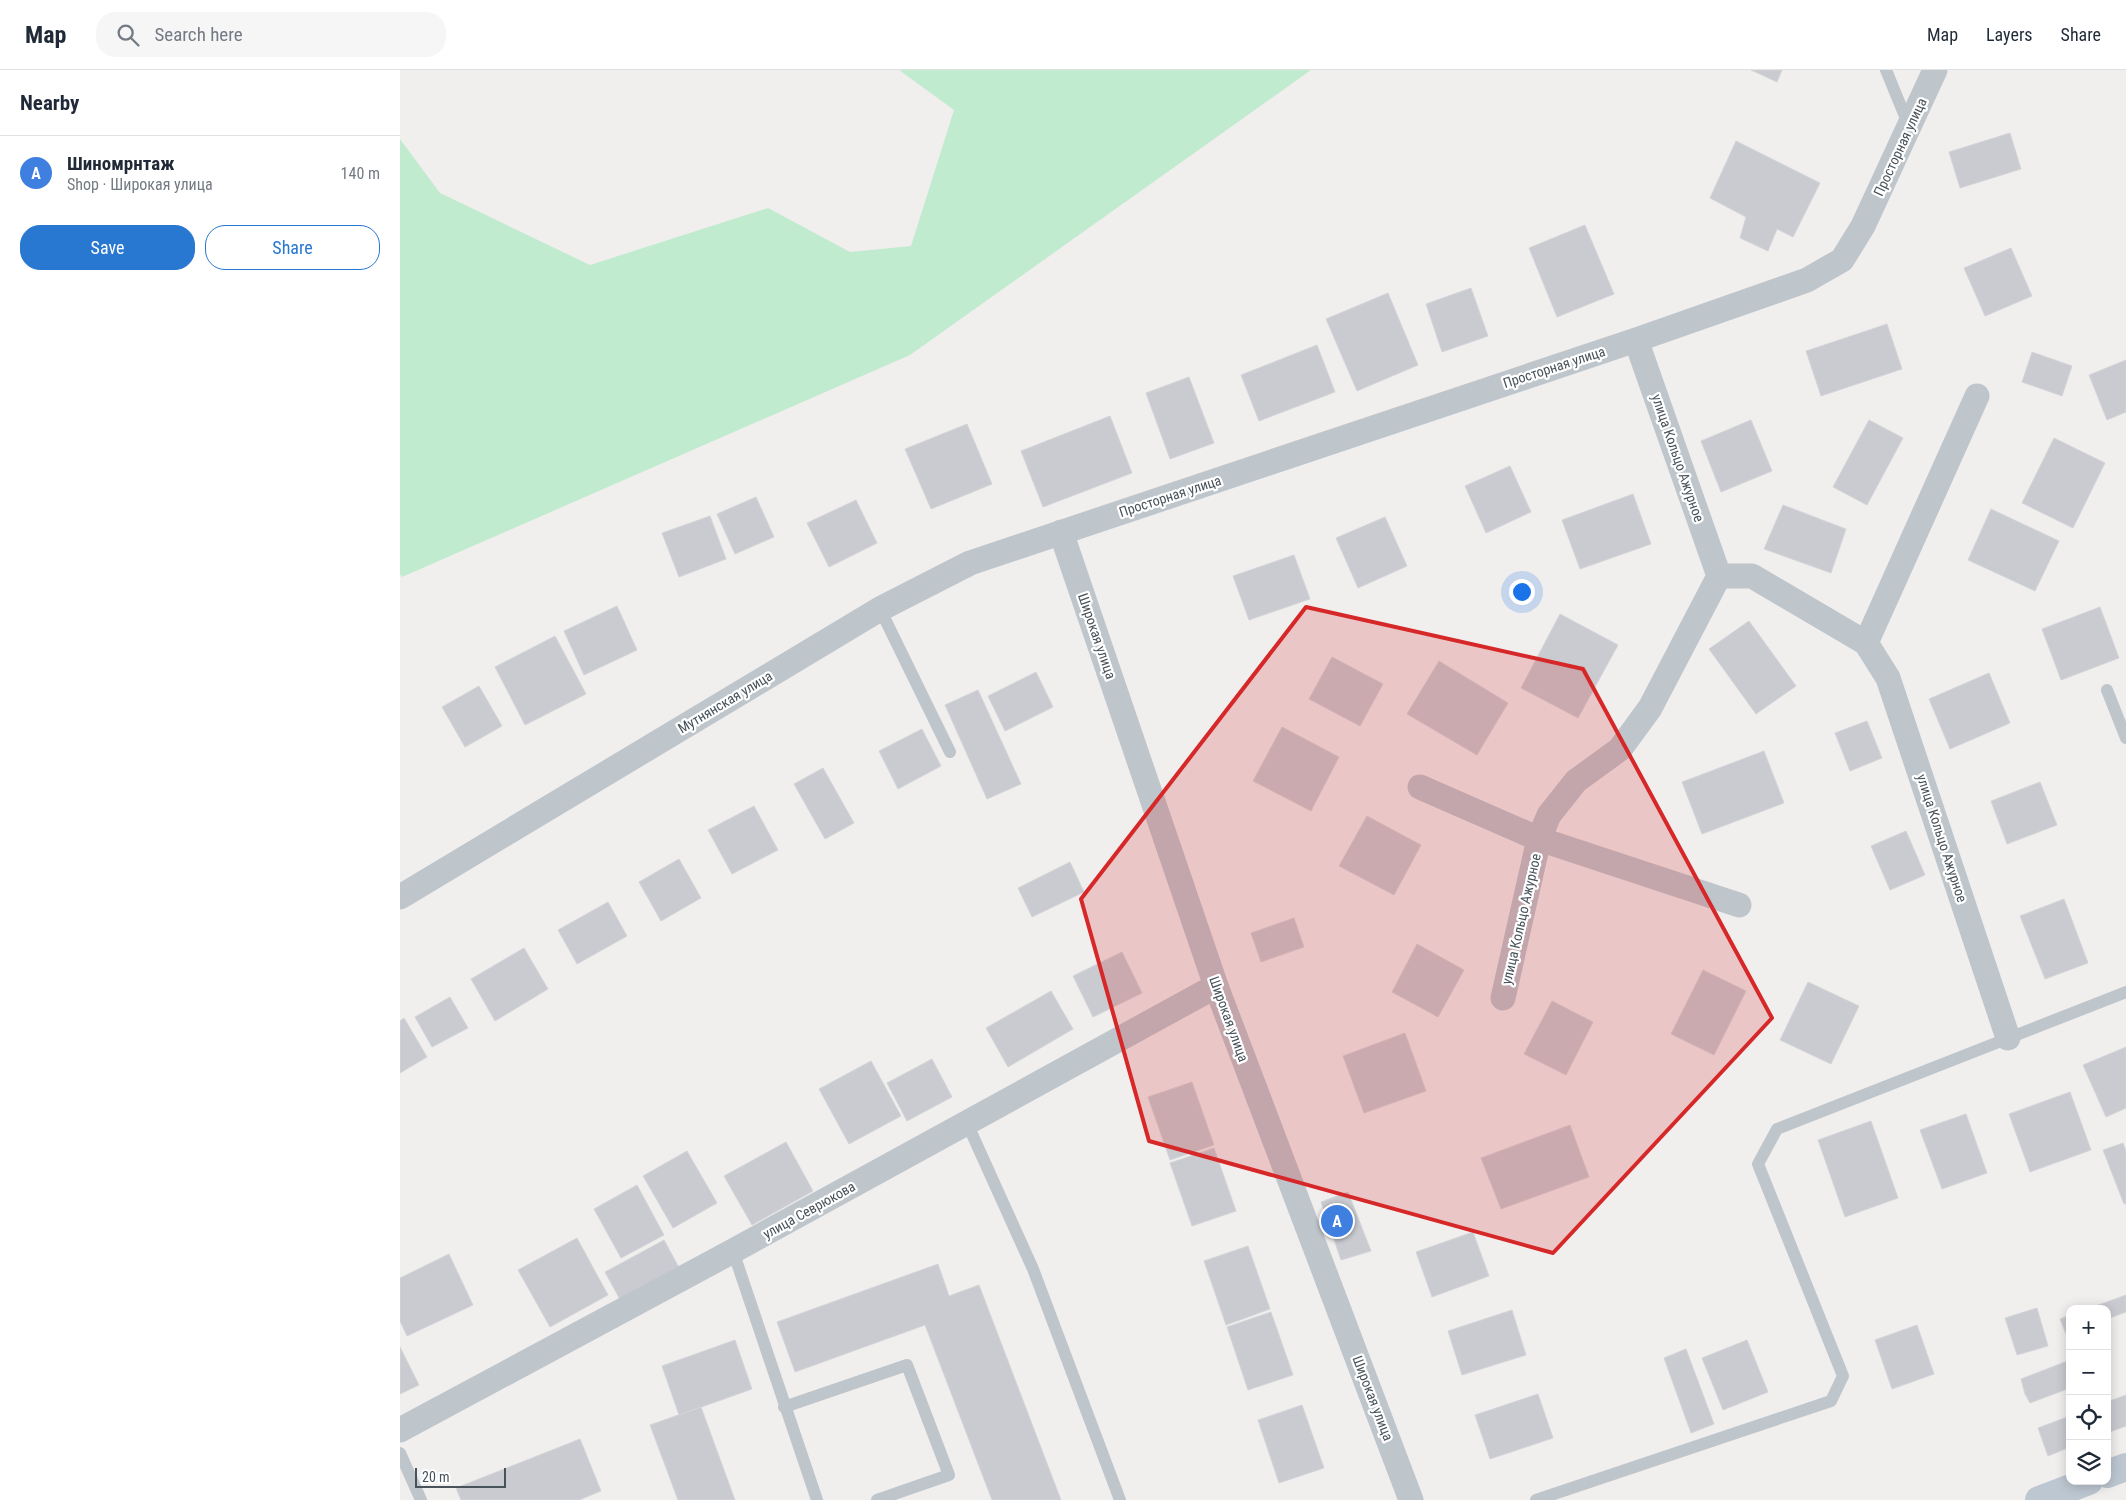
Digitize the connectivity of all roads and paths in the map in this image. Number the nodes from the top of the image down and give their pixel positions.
1 (1886, 70) edge
2 (1935, 70) edge
3 (1909, 126) junction
4 (1636, 340) junction
5 (1977, 396) dead end
6 (1062, 532) junction
7 (1719, 576) junction
8 (880, 609) junction
9 (1866, 643) junction
10 (2108, 690) dead end
11 (2126, 738) edge
12 (950, 752) dead end
13 (1420, 787) dead end
14 (1539, 839) junction
15 (400, 897) edge
16 (1739, 906) dead end
17 (1216, 986) junction
18 (2126, 992) edge
19 (1503, 998) dead end
20 (2008, 1038) junction
21 (967, 1123) junction
22 (733, 1251) junction
23 (784, 1408) junction
24 (400, 1430) edge
25 (400, 1453) edge
26 (2126, 1467) edge
27 (2111, 1473) edge
28 (2078, 1485) edge
29 (420, 1500) edge
30 (817, 1500) edge
31 (877, 1500) edge
32 (1120, 1500) edge
33 (1411, 1500) edge
34 (1536, 1500) edge
35 (2039, 1500) edge

1 - 3 lane
2 - 3 street, Просторная улица
3 - 4 street, Просторная улица
4 - 6 street, Просторная улица
4 - 7 street, улица Кольцо Ажурное
5 - 9 street
6 - 8 street, Мутнянская улица
6 - 17 street, Широкая улица
7 - 9 street, улица Кольцо Ажурное
7 - 14 street, улица Кольцо Ажурное
8 - 12 lane
8 - 15 street, Мутнянская улица
9 - 20 street, улица Кольцо Ажурное
10 - 11 lane
13 - 14 street, улица Кольцо Ажурное
14 - 16 street, улица Кольцо Ажурное
14 - 19 street, улица Кольцо Ажурное
17 - 21 street, улица Севрюкова
17 - 33 street, Широкая улица
18 - 20 lane
20 - 34 lane
21 - 22 street, улица Севрюкова
21 - 32 lane
22 - 23 lane
22 - 24 street, улица Севрюкова
23 - 30 lane
23 - 31 lane
25 - 29 lane
26 - 27 street
28 - 35 street

